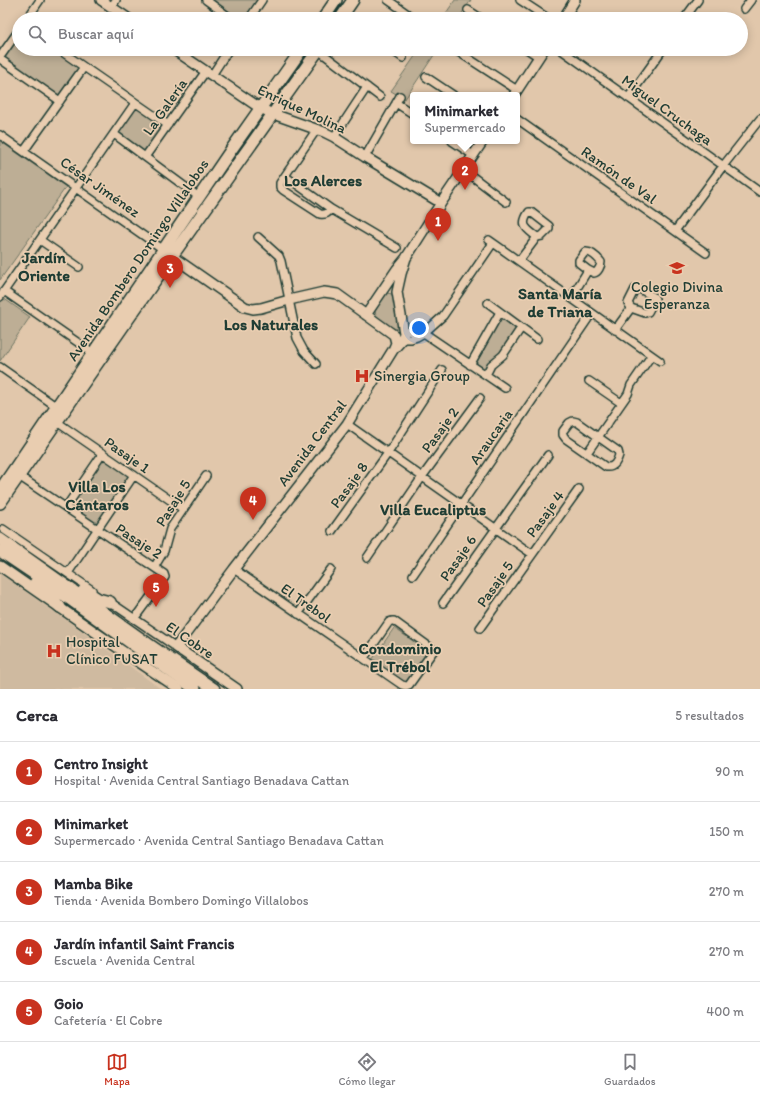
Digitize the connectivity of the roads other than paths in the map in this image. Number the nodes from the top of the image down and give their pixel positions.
1 (40, 0) edge
2 (101, 0) edge
3 (206, 0) edge
4 (262, 0) edge
5 (336, 0) edge
6 (353, 0) edge
7 (388, 0) edge
8 (520, 0) edge
9 (575, 0) edge
10 (698, 0) edge
11 (751, 0) edge
12 (114, 3) edge
13 (744, 9) dead end
14 (468, 10) dead end
15 (32, 12) edge
16 (122, 12) edge
17 (222, 12) edge
18 (254, 12) edge
19 (328, 12) edge
20 (346, 12) edge
21 (405, 12) edge
22 (471, 12) edge
23 (538, 12) edge
24 (567, 12) edge
25 (689, 12) edge
26 (12, 40) edge
27 (68, 56) edge
28 (184, 56) edge
29 (223, 56) edge
30 (297, 56) edge
31 (314, 56) edge
32 (326, 56) edge
33 (400, 56) edge
34 (464, 56) edge
35 (539, 56) edge
36 (570, 56) edge
37 (658, 56) edge
38 (0, 58) edge
39 (403, 58) dead end
40 (84, 67) junction
41 (209, 73) junction
42 (426, 77) dead end
43 (367, 87) junction
44 (448, 92) edge
45 (515, 92) edge
46 (400, 96) dead end
47 (380, 97) dead end
48 (628, 98) junction
49 (60, 101) junction
50 (135, 103) junction
51 (396, 103) junction
52 (260, 108) junction
53 (410, 112) edge
54 (273, 114) junction
55 (760, 118) edge
56 (520, 121) edge
57 (168, 125) junction
58 (317, 129) junction
59 (114, 134) junction
60 (0, 135) edge
61 (334, 137) junction
62 (456, 144) edge
63 (481, 144) edge
64 (24, 151) junction
65 (473, 155) junction
66 (145, 157) junction
67 (365, 157) junction
68 (722, 166) junction
69 (464, 170) junction
70 (285, 176) junction
71 (76, 188) junction
72 (760, 192) edge
73 (199, 197) junction
74 (506, 202) dead end
75 (441, 203) junction
76 (332, 209) junction
77 (675, 231) junction
78 (258, 237) dead end
79 (537, 237) dead end
80 (40, 240) junction
81 (397, 248) dead end
82 (168, 253) junction
83 (706, 253) dead end
84 (406, 258) junction
85 (519, 261) junction
86 (79, 267) dead end
87 (588, 270) dead end
88 (385, 287) junction
89 (397, 292) junction
90 (2, 294) edge
91 (572, 298) junction
92 (289, 300) junction
93 (488, 302) dead end
94 (631, 308) dead end
95 (500, 312) junction
96 (592, 313) junction
97 (366, 315) junction
98 (521, 328) junction
99 (616, 330) junction
100 (424, 334) junction
101 (394, 335) junction
102 (403, 335) junction
103 (537, 339) dead end
104 (394, 350) junction
105 (93, 353) junction
106 (651, 356) junction
107 (660, 361) dead end
108 (316, 364) dead end
109 (470, 365) junction
110 (0, 367) edge
111 (442, 370) dead end
112 (486, 375) junction
113 (589, 381) dead end
114 (505, 388) dead end
115 (480, 398) dead end
116 (621, 403) junction
117 (57, 407) junction
118 (57, 422) junction
119 (346, 424) junction
120 (597, 437) junction
121 (102, 453) junction
122 (388, 453) junction
123 (587, 453) junction
124 (548, 455) dead end
125 (134, 475) junction
126 (19, 476) junction
127 (206, 476) dead end
128 (422, 477) junction
129 (579, 489) dead end
130 (0, 490) edge
131 (0, 503) edge
132 (460, 504) junction
133 (66, 507) junction
134 (183, 509) junction
135 (495, 528) junction
136 (97, 529) junction
137 (332, 531) dead end
138 (1, 534) edge
139 (0, 551) edge
140 (532, 554) junction
141 (367, 558) dead end
142 (11, 559) junction
143 (0, 566) edge
144 (155, 566) junction
145 (42, 569) junction
146 (234, 569) junction
147 (331, 569) dead end
148 (68, 573) junction
149 (412, 575) dead end
150 (110, 602) junction
151 (443, 603) dead end
152 (60, 607) junction
153 (298, 614) junction
154 (134, 619) junction
155 (480, 628) dead end
156 (176, 647) junction
157 (364, 658) junction
158 (182, 682) edge
159 (194, 686) edge
160 (214, 689) edge
161 (237, 689) edge

1 - 15 street
2 - 12 street
3 - 17 street
4 - 18 street
5 - 19 main road
6 - 20 main road
7 - 21 street
8 - 23 street
9 - 24 street
10 - 25 street
11 - 13 street
12 - 16 street
14 - 22 street
26 - 38 street
27 - 40 street
28 - 41 street, Enrique Molina
29 - 41 street, La Galería
30 - 52 main road, Avenida Bombero Domingo Villalobos
31 - 54 main road, Avenida Bombero Domingo Villalobos
32 - 43 street
33 - 39 street
34 - 45 street
35 - 45 street
36 - 48 street, Miguel Cruchaga
37 - 48 street
38 - 49 street
40 - 49 street
40 - 50 street
41 - 52 street, Enrique Molina
41 - 57 street, La Galería
42 - 44 street
43 - 47 street
43 - 61 street
46 - 51 street
48 - 68 street, Miguel Cruchaga
49 - 64 street
50 - 57 street
50 - 59 street, La Galería
51 - 53 street
51 - 67 street
52 - 54 street, Enrique Molina
52 - 73 main road, Avenida Bombero Domingo Villalobos
54 - 58 street, Enrique Molina
54 - 82 main road, Avenida Bombero Domingo Villalobos
55 - 68 street
56 - 77 street, Ramón de Val
57 - 66 street, La Galería
58 - 61 street, Enrique Molina
58 - 70 street
59 - 66 street
59 - 71 street, La Galería
60 - 64 street, César Jiménez
61 - 67 street, Enrique Molina
62 - 65 street
63 - 65 street
64 - 71 street, César Jiménez
65 - 69 street
66 - 73 street
67 - 75 street, Enrique Molina
68 - 72 street, Miguel Cruchaga
68 - 77 street
69 - 74 street
69 - 75 street
70 - 76 street
70 - 76 street
71 - 80 street, La Galería
71 - 82 street, César Jiménez
73 - 82 main road, Avenida Bombero Domingo Villalobos
75 - 84 street
76 - 81 street
77 - 83 street, Ramón de Val
78 - 92 street
79 - 85 street
80 - 86 street
80 - 90 street, La Galería
82 - 92 street, César Jiménez
82 - 105 main road, Avenida Bombero Domingo Villalobos
82 - 118 main road, Avenida Bombero Domingo Villalobos
84 - 88 street
84 - 89 street
85 - 91 street
85 - 100 street
87 - 91 street
88 - 89 street
88 - 97 street
89 - 102 street
90 - 105 street
91 - 96 street
92 - 97 street, César Jiménez
92 - 108 street
93 - 95 street
94 - 99 street
95 - 98 street
95 - 109 street
96 - 99 street
96 - 132 street, Araucaria
97 - 101 street, César Jiménez
98 - 103 street
98 - 112 street
99 - 106 street
100 - 102 street
100 - 109 street
101 - 102 street, César Jiménez
101 - 104 street
102 - 104 street, Avenida Central
104 - 119 street, Avenida Central
105 - 117 main road, Avenida Bombero Domingo Villalobos
106 - 107 street
106 - 116 street
109 - 112 street
110 - 117 street
111 - 122 street
112 - 114 street
113 - 116 street
115 - 128 street, Pasaje 2
116 - 120 street
117 - 130 main road, Avenida Bombero Domingo Villalobos
118 - 121 street, Pasaje 1
118 - 126 main road, Avenida Bombero Domingo Villalobos
119 - 122 street
119 - 146 street, Avenida Central
120 - 123 street
120 - 123 street
120 - 123 street
121 - 125 street, Pasaje 1
121 - 133 street
122 - 128 street
122 - 137 street, Pasaje 8
124 - 135 street, Pasaje 6
125 - 134 street, Pasaje 1
125 - 136 street
126 - 131 main road, Avenida Bombero Domingo Villalobos
126 - 133 street, Pasaje 2
127 - 134 street, Pasaje 5
128 - 132 street
128 - 141 street, Pasaje 2
129 - 140 street, Pasaje 4
132 - 135 street
132 - 149 street, Araucaria
133 - 136 street, Pasaje 2
134 - 144 street, Pasaje 5
135 - 140 street
135 - 151 street, Pasaje 6
136 - 144 street, Pasaje 2
136 - 148 street
138 - 145 main road
138 - 148 street, El Cobre
139 - 142 main road
140 - 155 street, Pasaje 5
142 - 152 main road
142 - 158 main road
143 - 152 street
144 - 154 street, Pasaje 2
145 - 150 main road
145 - 158 main road
146 - 153 street, El Trebol
146 - 156 street, Avenida Central
147 - 153 street
148 - 150 street, El Cobre
150 - 154 street, El Cobre
152 - 158 street
153 - 157 street, El Trebol
154 - 156 street, El Cobre
156 - 161 street, El Cobre
157 - 157 street, El Trebol
158 - 159 main road
159 - 160 main road

